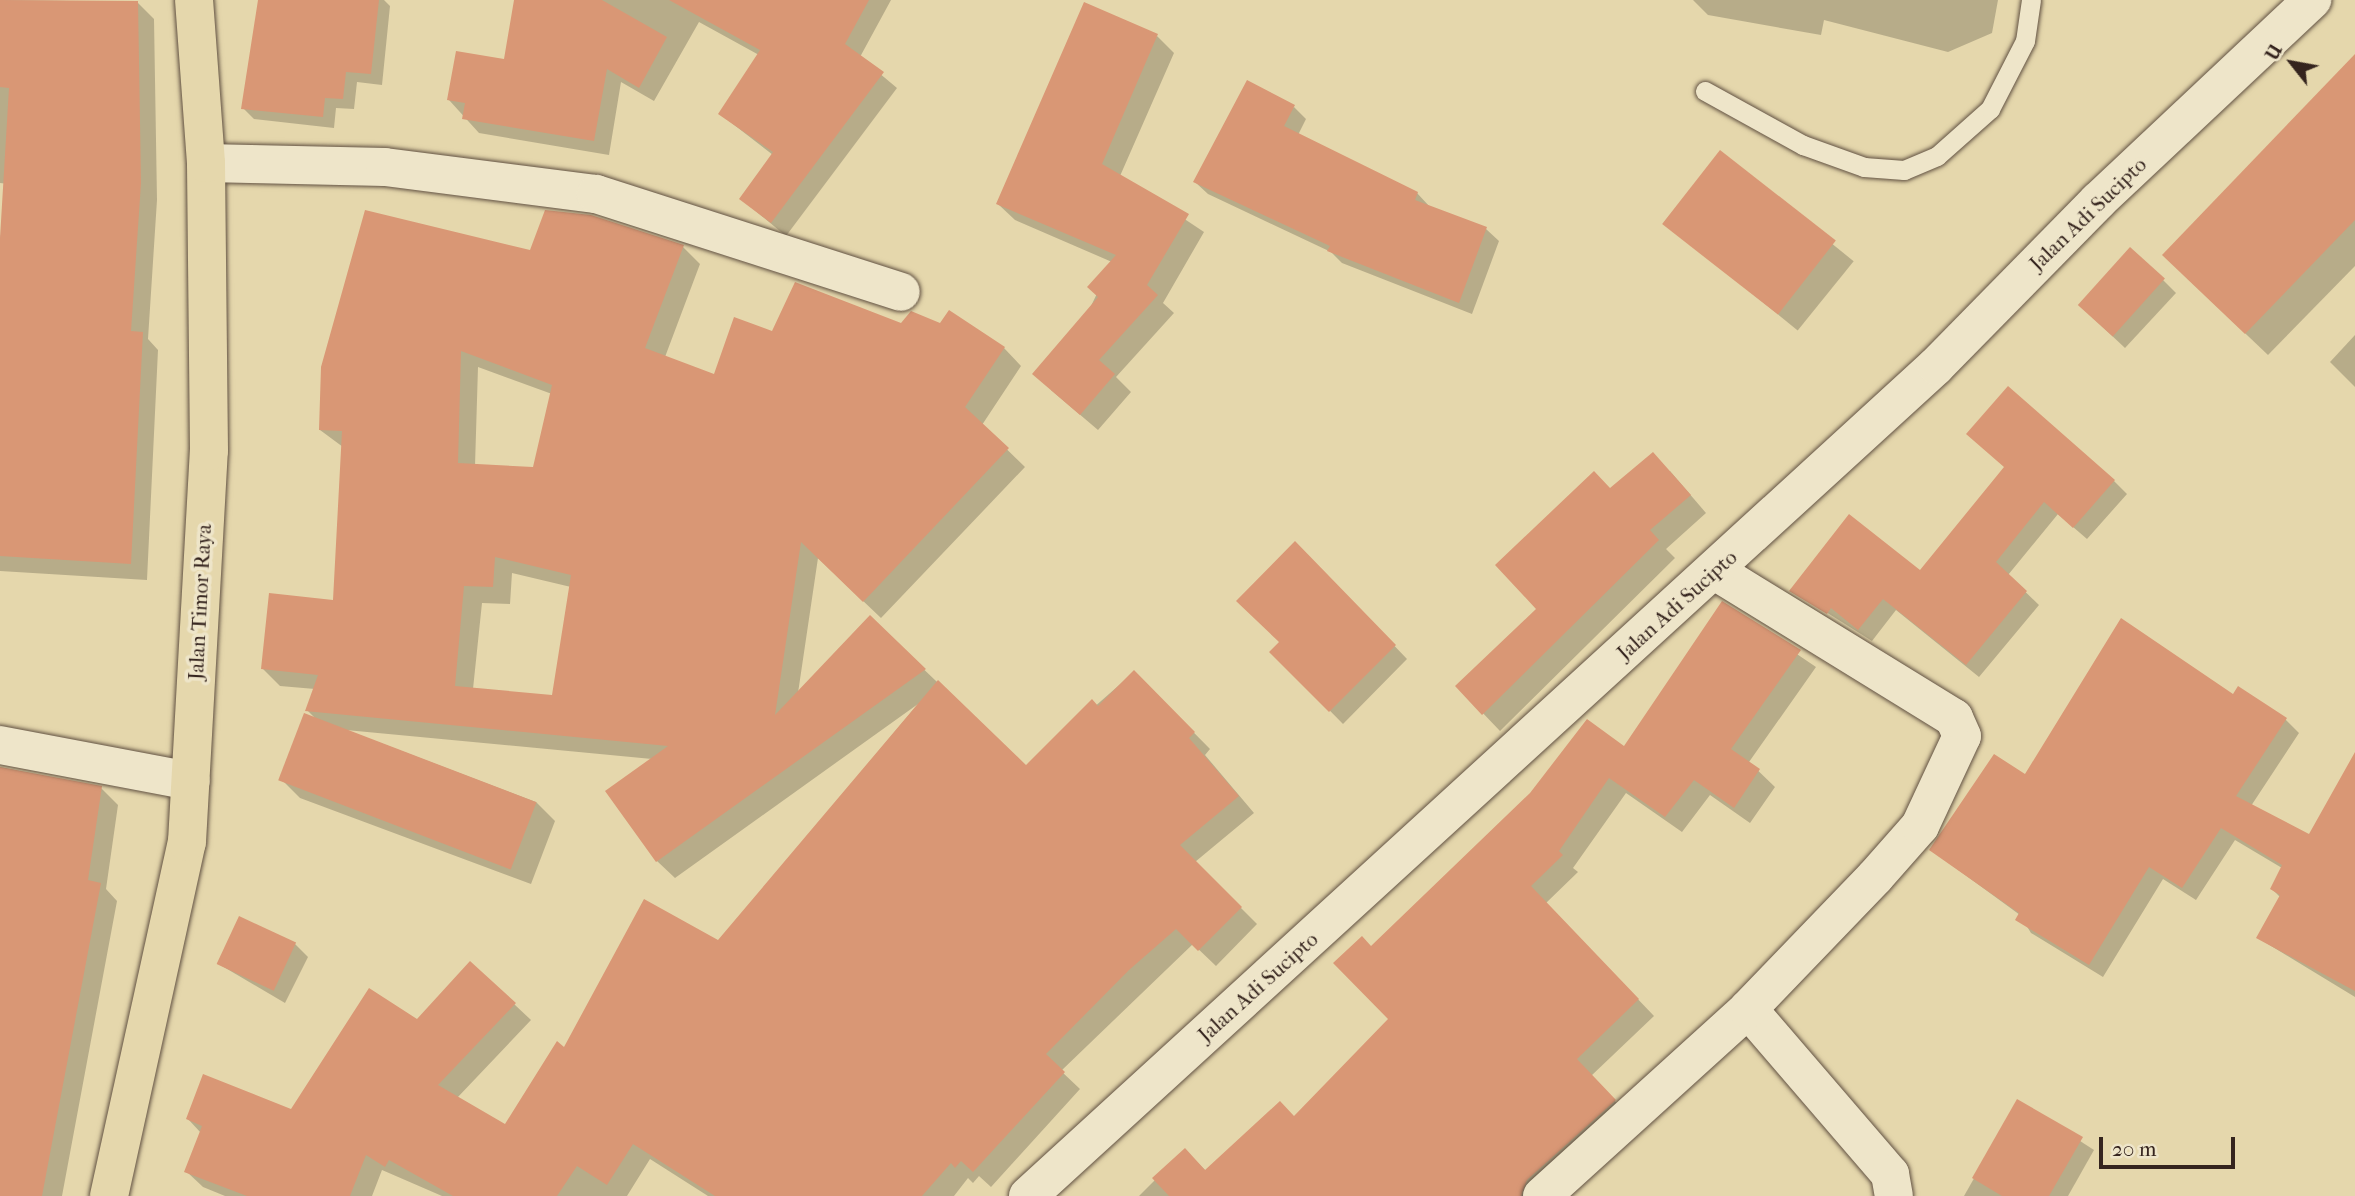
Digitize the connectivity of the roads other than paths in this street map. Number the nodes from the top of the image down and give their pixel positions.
1 (194, 0) edge
2 (2031, 0) edge
3 (2298, 5) edge
4 (1705, 91) dead end
5 (206, 163) junction
6 (901, 292) dead end
7 (1715, 571) junction
8 (0, 745) edge
9 (191, 781) junction
10 (1748, 1009) junction
11 (109, 1196) edge
12 (1028, 1196) edge
13 (1542, 1196) edge
14 (1894, 1196) edge

1 - 5 highway, Jalan Timor Raya
2 - 4 lane
3 - 7 street, Jalan Adi Sucipto
5 - 6 street
5 - 9 highway, Jalan Timor Raya
7 - 10 street
7 - 12 street, Jalan Adi Sucipto
8 - 9 street
9 - 11 highway, Jalan Timor Raya
10 - 13 street
10 - 14 street

